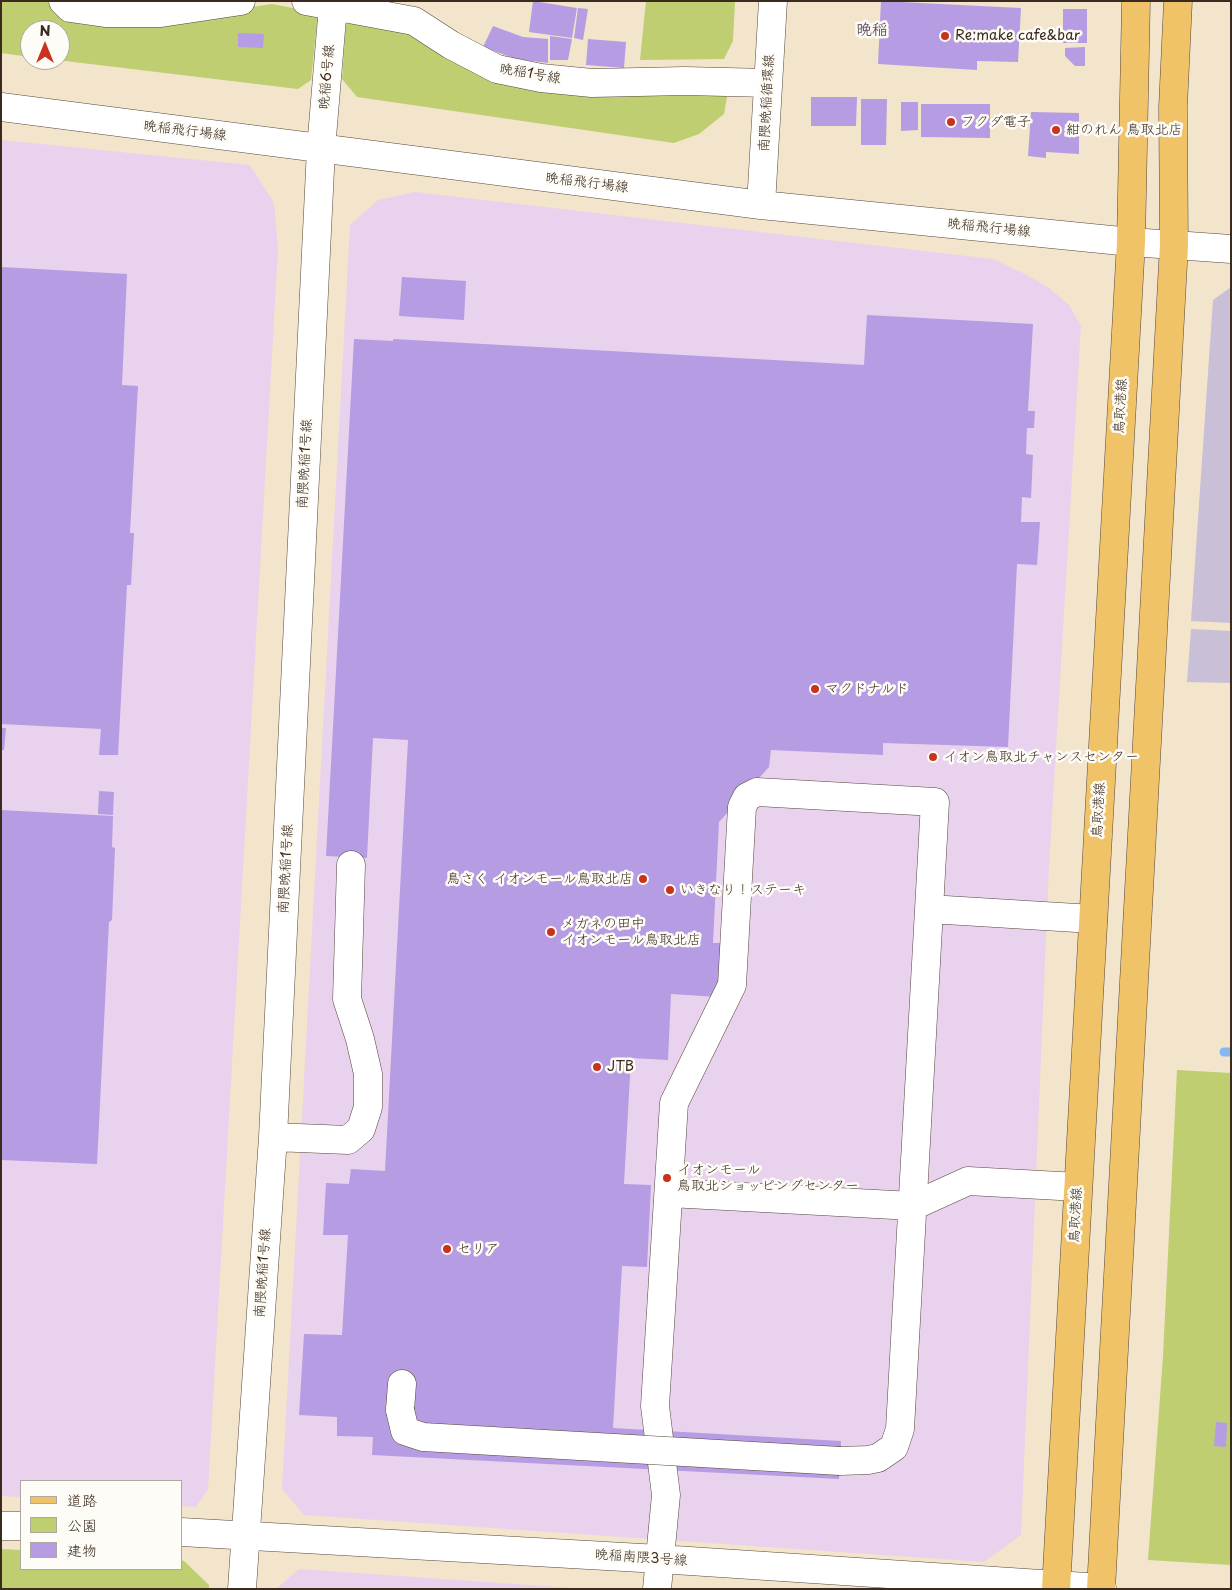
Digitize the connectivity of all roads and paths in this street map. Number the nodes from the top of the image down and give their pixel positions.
1 (63, 1) edge
2 (241, 1) edge
3 (306, 1) edge
4 (773, 1) edge
5 (1136, 1) edge
6 (1178, 1) edge
7 (333, 6) junction
8 (409, 11) edge
9 (768, 83) junction
10 (1, 107) edge
11 (321, 149) junction
12 (761, 205) junction
13 (1131, 242) junction
14 (1174, 245) junction
15 (1231, 249) edge
16 (351, 865) dead end
17 (929, 909) junction
18 (1093, 919) junction
19 (273, 1138) junction
20 (1078, 1187) junction
21 (669, 1193) junction
22 (912, 1206) junction
23 (401, 1397) dead end
24 (1, 1526) edge
25 (20, 1526) edge
26 (182, 1532) edge
27 (245, 1534) junction
28 (659, 1559) junction
29 (1056, 1587) edge
30 (1102, 1588) edge
31 (242, 1589) edge
32 (657, 1589) edge

1 - 2 street
3 - 7 street, 晩稲1号線
4 - 9 street, 南隈晩稲循環線
5 - 13 main road, 鳥取港線
6 - 14 main road
7 - 8 street, 晩稲1号線
7 - 11 street, 晩稲6号線
8 - 9 street, 晩稲1号線
9 - 12 street, 南隈晩稲循環線
10 - 11 street, 晩稲飛行場線
11 - 12 street, 晩稲飛行場線
11 - 19 street, 南隈晩稲1号線
12 - 13 street, 晩稲飛行場線
13 - 14 street, 晩稲飛行場線
13 - 18 main road, 鳥取港線
14 - 15 street, 晩稲飛行場線
14 - 30 main road
16 - 19 street
17 - 18 street
17 - 21 street
17 - 22 street
18 - 20 main road, 鳥取港線
19 - 27 street, 南隈晩稲1号線
20 - 22 street
20 - 29 main road, 鳥取港線
21 - 22 street
21 - 28 street
22 - 23 street, bridge
24 - 25 street
26 - 27 street, 晩稲南隈3号線
27 - 28 street, 晩稲南隈3号線
27 - 31 street, 南隈晩稲1号線
28 - 29 street, 晩稲南隈3号線
28 - 32 street
29 - 30 street, 晩稲南隈3号線

